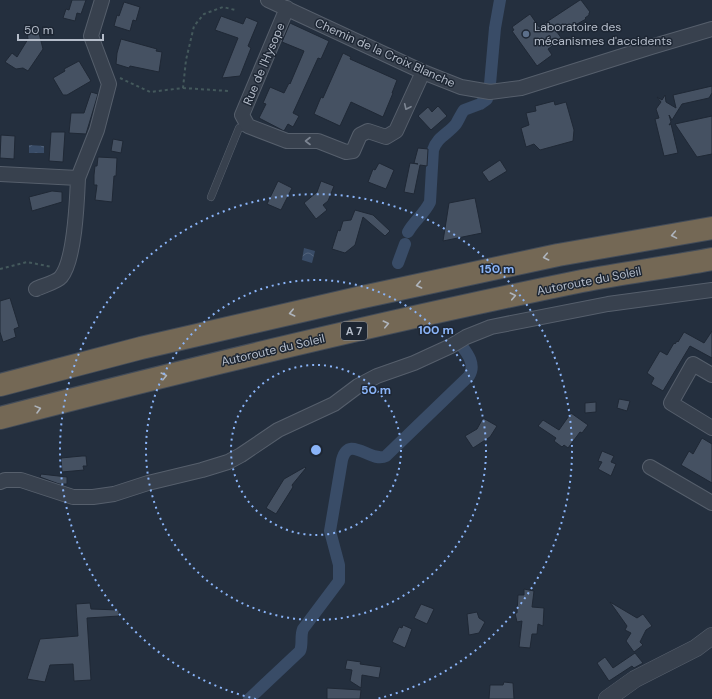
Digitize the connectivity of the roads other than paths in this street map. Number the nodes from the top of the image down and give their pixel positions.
1 (102, 0) edge
2 (268, 0) edge
3 (287, 8) junction
4 (712, 29) edge
5 (423, 72) junction
6 (248, 126) junction
7 (0, 174) edge
8 (78, 178) junction
9 (211, 197) dead end
10 (712, 228) edge
11 (712, 260) edge
12 (36, 289) dead end
13 (712, 290) edge
14 (712, 375) edge
15 (0, 385) edge
16 (0, 418) edge
17 (712, 428) edge
18 (650, 467) dead end
19 (0, 482) edge
20 (712, 503) edge
21 (712, 636) edge
22 (607, 699) edge

1 - 8 street
2 - 3 street, Chemin de la Croix Blanche
3 - 5 street, Chemin de la Croix Blanche
3 - 6 street, Rue de l'Hysope
4 - 5 street, Chemin de la Croix Blanche
5 -> 6 street
6 - 9 lane
7 - 8 street
8 - 12 street
10 -> 15 highway
16 -> 11 highway, Autoroute du Soleil / A 7
13 - 19 street
14 - 17 street
18 - 20 street
21 - 22 street

